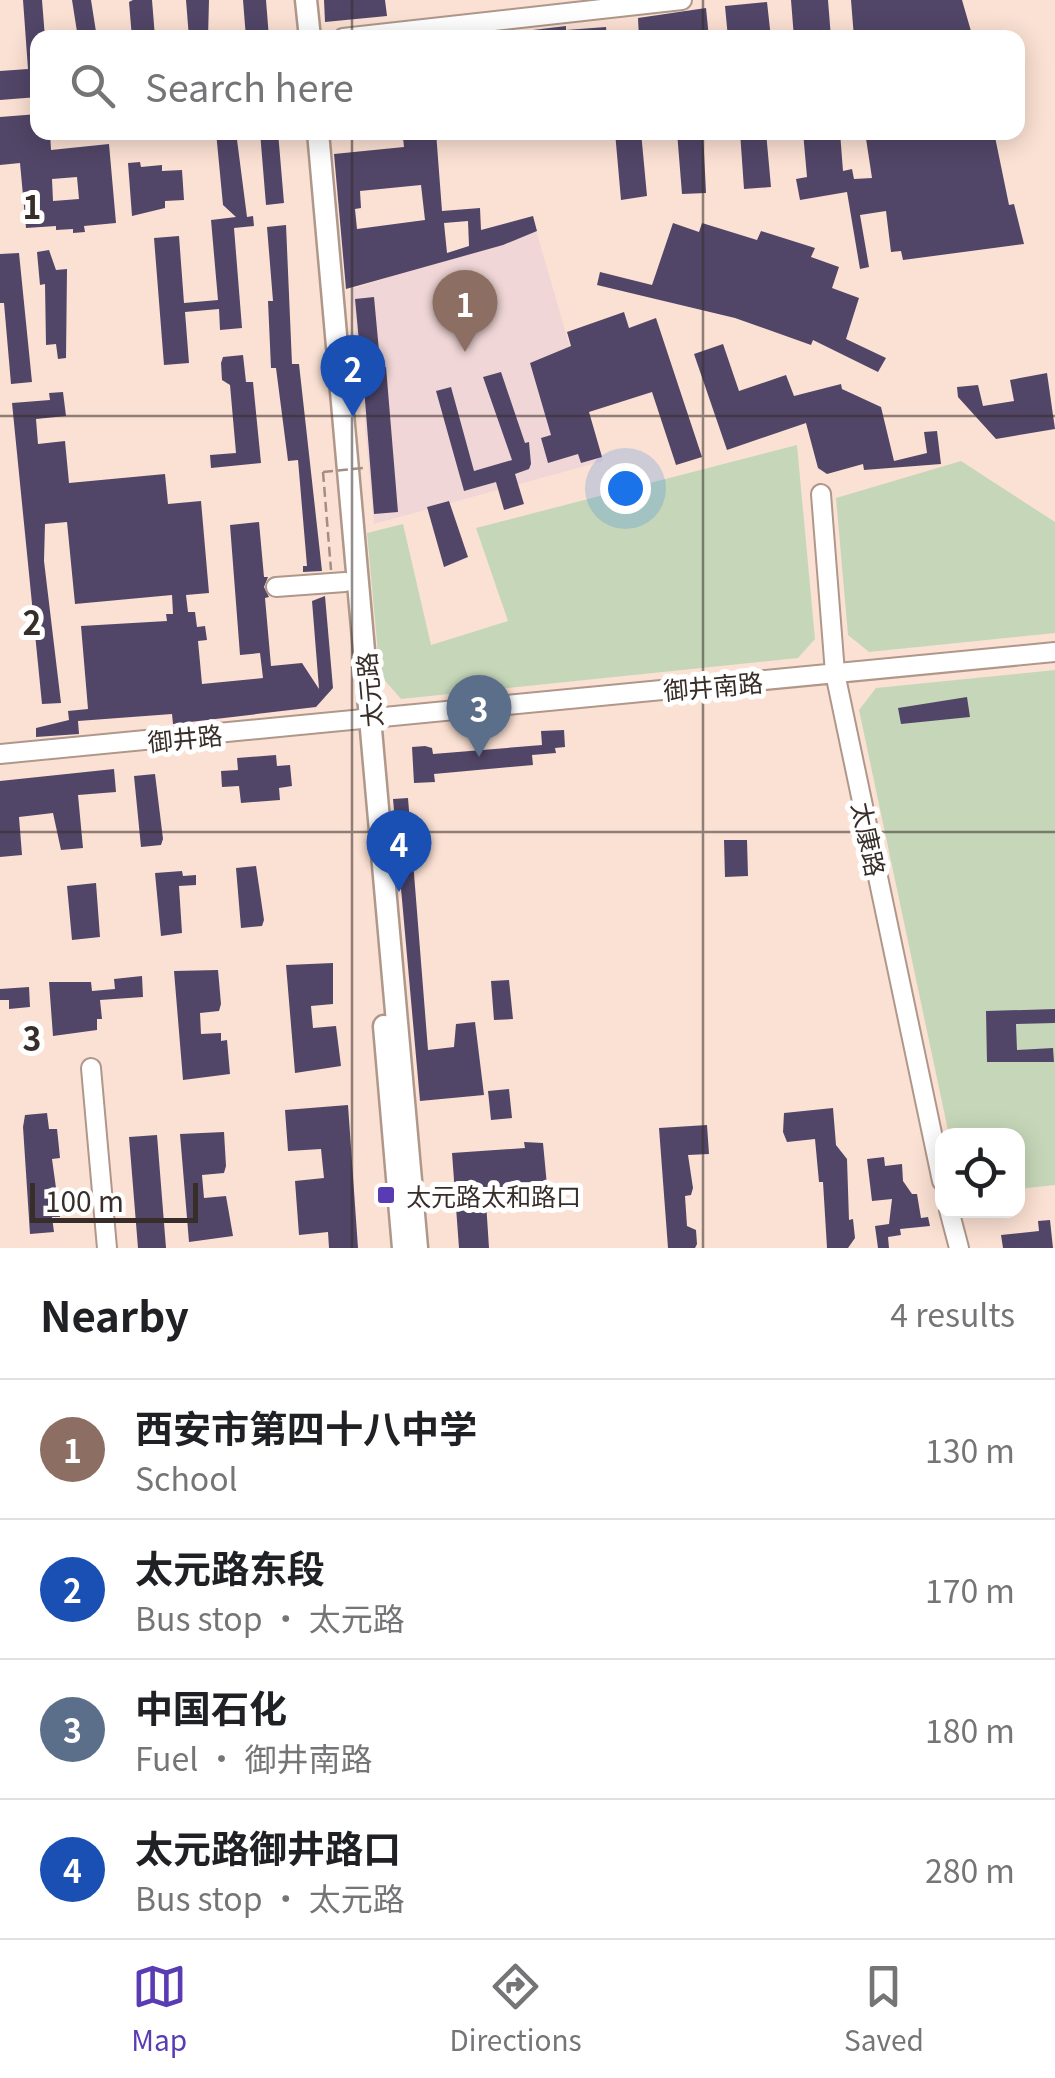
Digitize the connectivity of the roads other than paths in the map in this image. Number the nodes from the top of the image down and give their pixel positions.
1 (295, 0) edge
2 (306, 0) edge
3 (682, 0) edge
4 (297, 30) edge
5 (309, 30) edge
6 (415, 30) edge
7 (307, 140) edge
8 (319, 140) edge
9 (821, 494) dead end
10 (339, 582) junction
11 (276, 587) dead end
12 (1055, 652) edge
13 (835, 673) junction
14 (364, 718) junction
15 (0, 754) edge
16 (91, 1068) dead end
17 (935, 1148) edge
18 (951, 1218) edge
19 (107, 1248) edge
20 (403, 1248) edge
21 (417, 1248) edge
22 (959, 1248) edge

1 - 4 main road
2 - 5 main road
3 - 6 street
7 - 10 main road, 太元路
8 - 14 main road, 太元路
9 - 13 street, 太康路
10 - 11 street
10 - 14 main road, 太元路
12 - 13 street, 御井南路
13 - 14 street, 御井南路
13 - 17 street, 太康路
14 - 15 street, 御井路
14 - 20 main road, 太元路
14 - 21 main road, 太元路
16 - 19 street
18 - 22 street

